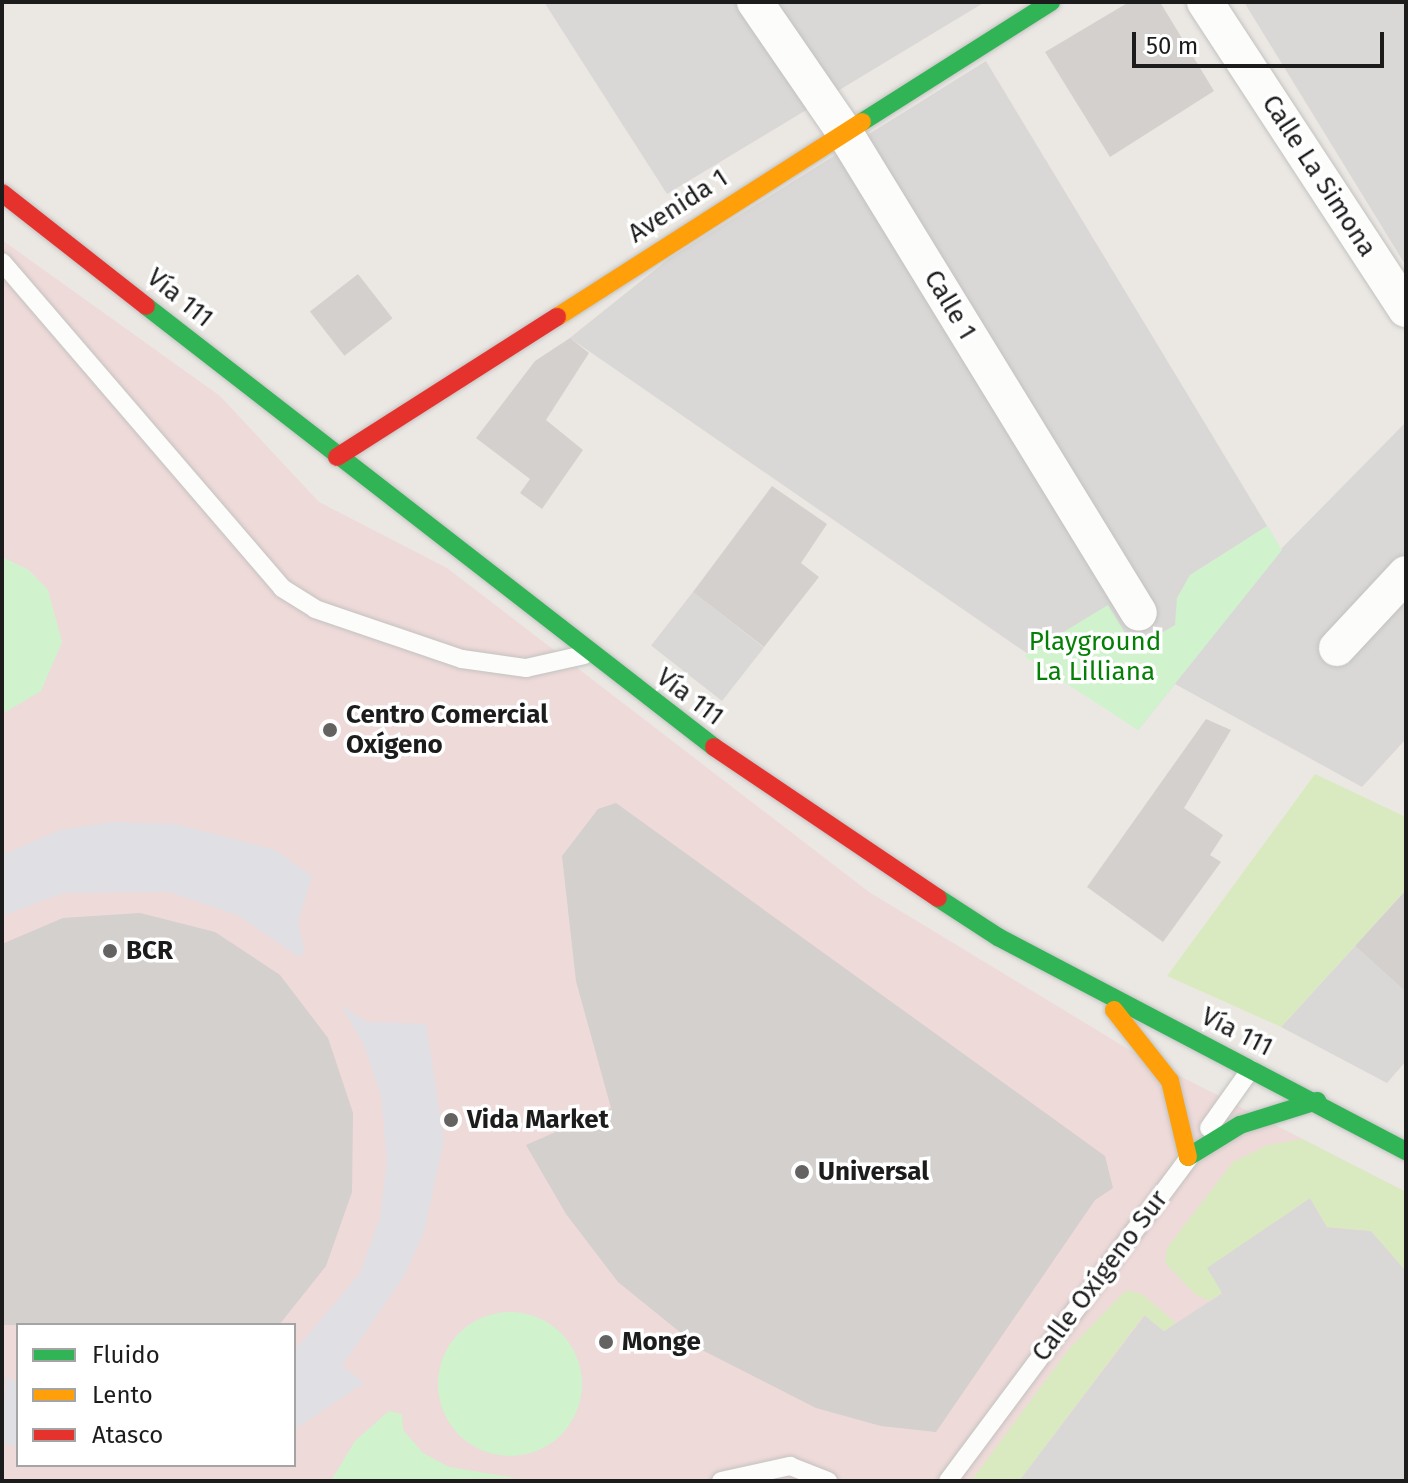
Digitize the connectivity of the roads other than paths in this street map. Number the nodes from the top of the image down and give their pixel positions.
1 (755, 2) edge
2 (1051, 2) edge
3 (1205, 2) edge
4 (843, 130) junction
5 (2, 193) edge
6 (2, 262) edge
7 (1406, 309) edge
8 (337, 457) junction
9 (1406, 574) edge
10 (1139, 613) dead end
11 (1337, 648) dead end
12 (588, 654) junction
13 (1093, 988) junction
14 (1251, 1069) junction
15 (1317, 1101) junction
16 (1406, 1151) edge
17 (1188, 1157) junction
18 (721, 1481) edge
19 (828, 1481) edge
20 (948, 1481) edge

1 - 4 street, Calle 1
2 - 4 main road, Avenida 1
3 - 7 street, Calle La Simona
4 - 8 main road, Avenida 1
4 - 10 street, Calle 1
5 - 8 main road, Vía 111
6 - 12 lane
8 - 12 main road, Vía 111
9 - 11 street
12 - 13 main road, Vía 111
13 - 14 main road, Vía 111
13 - 17 main road
14 - 15 main road, Vía 111
14 - 17 lane, Calle Oxígeno Sur
15 - 16 main road, Vía 111
15 - 17 main road
17 - 20 lane, Calle Oxígeno Sur
18 - 19 lane

